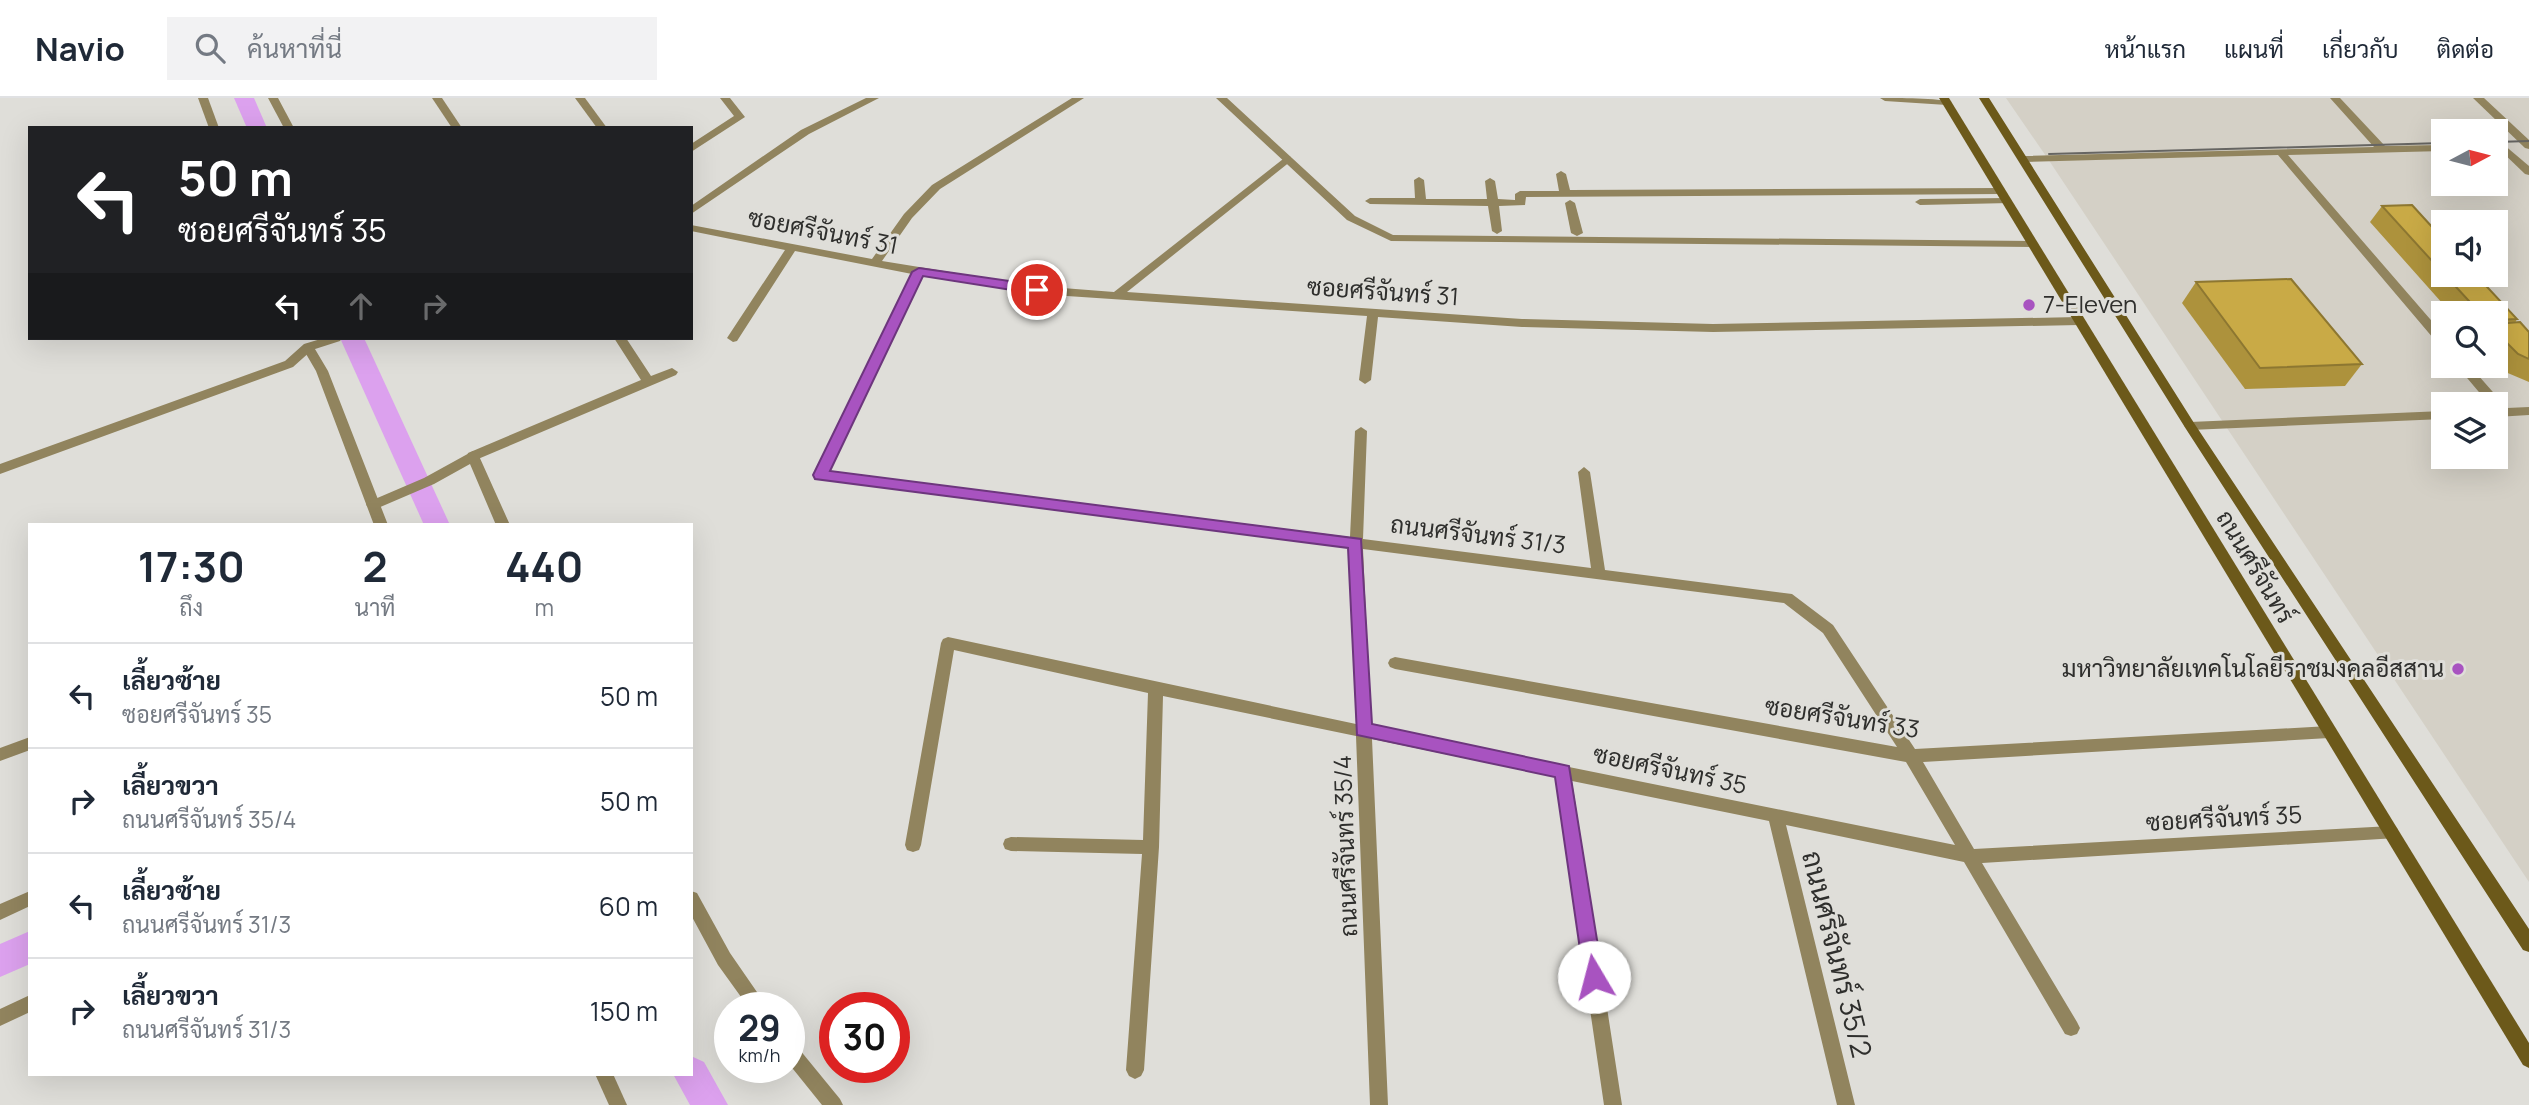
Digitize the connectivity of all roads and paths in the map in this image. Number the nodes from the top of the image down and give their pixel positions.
1 (203, 98) edge
2 (273, 98) edge
3 (437, 98) edge
4 (580, 98) edge
5 (725, 98) edge
6 (874, 98) edge
7 (1080, 98) edge
8 (1221, 98) edge
9 (1885, 98) edge
10 (1984, 98) edge
11 (2335, 98) edge
12 (2478, 98) edge
13 (1945, 100) edge
14 (213, 126) edge
15 (288, 126) edge
16 (456, 126) edge
17 (601, 126) edge
18 (2529, 146) edge
19 (2508, 147) edge
20 (693, 148) edge
21 (2431, 148) edge
22 (2384, 150) junction
23 (2280, 153) junction
24 (2508, 154) edge
25 (1287, 159) junction
26 (2024, 159) junction
27 (2529, 172) edge
28 (1561, 174) dead end
29 (1419, 180) dead end
30 (1490, 181) dead end
31 (2003, 196) junction
32 (1567, 199) junction
33 (1370, 201) dead end
34 (1421, 202) junction
35 (1535, 202) dead end
36 (1493, 203) junction
37 (693, 210) edge
38 (693, 228) edge
39 (1497, 231) dead end
40 (1577, 233) dead end
41 (2032, 244) junction
42 (793, 247) junction
43 (875, 263) junction
44 (919, 272) junction
45 (1117, 295) junction
46 (1373, 313) junction
47 (2079, 321) junction
48 (2431, 328) edge
49 (733, 338) dead end
50 (297, 340) edge
51 (329, 340) edge
52 (621, 340) edge
53 (307, 347) junction
54 (673, 372) dead end
55 (2472, 378) edge
56 (1365, 380) dead end
57 (648, 382) junction
58 (2483, 392) edge
59 (2529, 411) edge
60 (2508, 412) edge
61 (2431, 416) edge
62 (2190, 426) junction
63 (1361, 431) dead end
64 (473, 456) junction
65 (0, 469) edge
66 (1584, 472) dead end
67 (373, 505) junction
68 (380, 523) edge
69 (502, 523) edge
70 (1356, 543) junction
71 (1598, 572) junction
72 (1395, 663) dead end
73 (1156, 690) junction
74 (1363, 730) junction
75 (2329, 732) junction
76 (28, 744) edge
77 (0, 755) edge
78 (1911, 756) junction
79 (1563, 771) junction
80 (1776, 816) junction
81 (2391, 832) junction
82 (1010, 844) dead end
83 (913, 845) dead end
84 (1151, 847) junction
85 (1972, 856) junction
86 (28, 899) edge
87 (693, 902) edge
88 (0, 912) edge
89 (2529, 944) edge
90 (747, 992) edge
91 (28, 1004) edge
92 (0, 1018) edge
93 (2071, 1028) dead end
94 (2529, 1059) edge
95 (805, 1070) edge
96 (1135, 1070) dead end
97 (605, 1076) edge
98 (618, 1105) edge
99 (834, 1105) edge
100 (1379, 1105) edge
101 (1613, 1105) edge
102 (1846, 1105) edge

1 - 14 street
2 - 15 street
3 - 16 street
4 - 17 street
5 - 20 street
6 - 37 street
7 - 43 street
8 - 25 street
9 - 13 street
10 - 26 main road, ถนนศรีจันทร์
11 - 22 street
12 - 18 street
13 - 31 main road, ถนนศรีจันทร์
18 - 19 street
21 - 22 street
22 - 23 street
23 - 26 street
23 - 48 street
24 - 27 street
25 - 41 street
25 - 45 street
26 - 62 main road, ถนนศรีจันทร์
28 - 32 street
29 - 34 street
30 - 36 street
31 - 32 street
31 - 41 main road, ถนนศรีจันทร์
32 - 35 street
32 - 36 street
32 - 40 street
33 - 34 street
34 - 36 street
36 - 39 street
38 - 42 street, ซอยศรีจันทร์ 31
41 - 47 main road, ถนนศรีจันทร์
42 - 43 street, ซอยศรีจันทร์ 31
42 - 49 street
43 - 44 street, ซอยศรีจันทร์ 31
44 - 45 street, ซอยศรีจันทร์ 31
44 - 70 street, ถนนศรีจันทร์ 31/3
45 - 46 street, ซอยศรีจันทร์ 31
46 - 47 street, ซอยศรีจันทร์ 31
46 - 56 street
47 - 75 main road, ถนนศรีจันทร์
50 - 53 street
51 - 53 street
52 - 57 street
53 - 65 street
53 - 67 street
54 - 57 street
55 - 58 street
57 - 64 street
59 - 60 street
61 - 62 street
62 - 89 main road, ถนนศรีจันทร์
63 - 70 street, ถนนศรีจันทร์ 35/4
64 - 67 street
64 - 69 street
66 - 71 street
67 - 68 street
70 - 71 street, ถนนศรีจันทร์ 31/3
70 - 74 street, ถนนศรีจันทร์ 35/4
71 - 78 street, ถนนศรีจันทร์ 31/3
72 - 78 street, ซอยศรีจันทร์ 33
73 - 74 street, ซอยศรีจันทร์ 35
73 - 83 street, ซอยศรีจันทร์ 35
73 - 84 street
74 - 79 street, ซอยศรีจันทร์ 35
74 - 100 street, ถนนศรีจันทร์ 35/4
75 - 78 street, ซอยศรีจันทร์ 33
75 - 81 main road, ถนนศรีจันทร์
76 - 77 street
78 - 85 street, ถนนศรีจันทร์ 31/3
79 - 80 street, ซอยศรีจันทร์ 35
79 - 101 street
80 - 85 street, ซอยศรีจันทร์ 35
80 - 102 street, ถนนศรีจันทร์ 35/2
81 - 85 street, ซอยศรีจันทร์ 35
81 - 94 main road, ถนนศรีจันทร์
82 - 84 street
84 - 96 street
85 - 93 street, ถนนศรีจันทร์ 31/3
86 - 88 street
87 - 90 street
91 - 92 street
95 - 99 street
97 - 98 street

